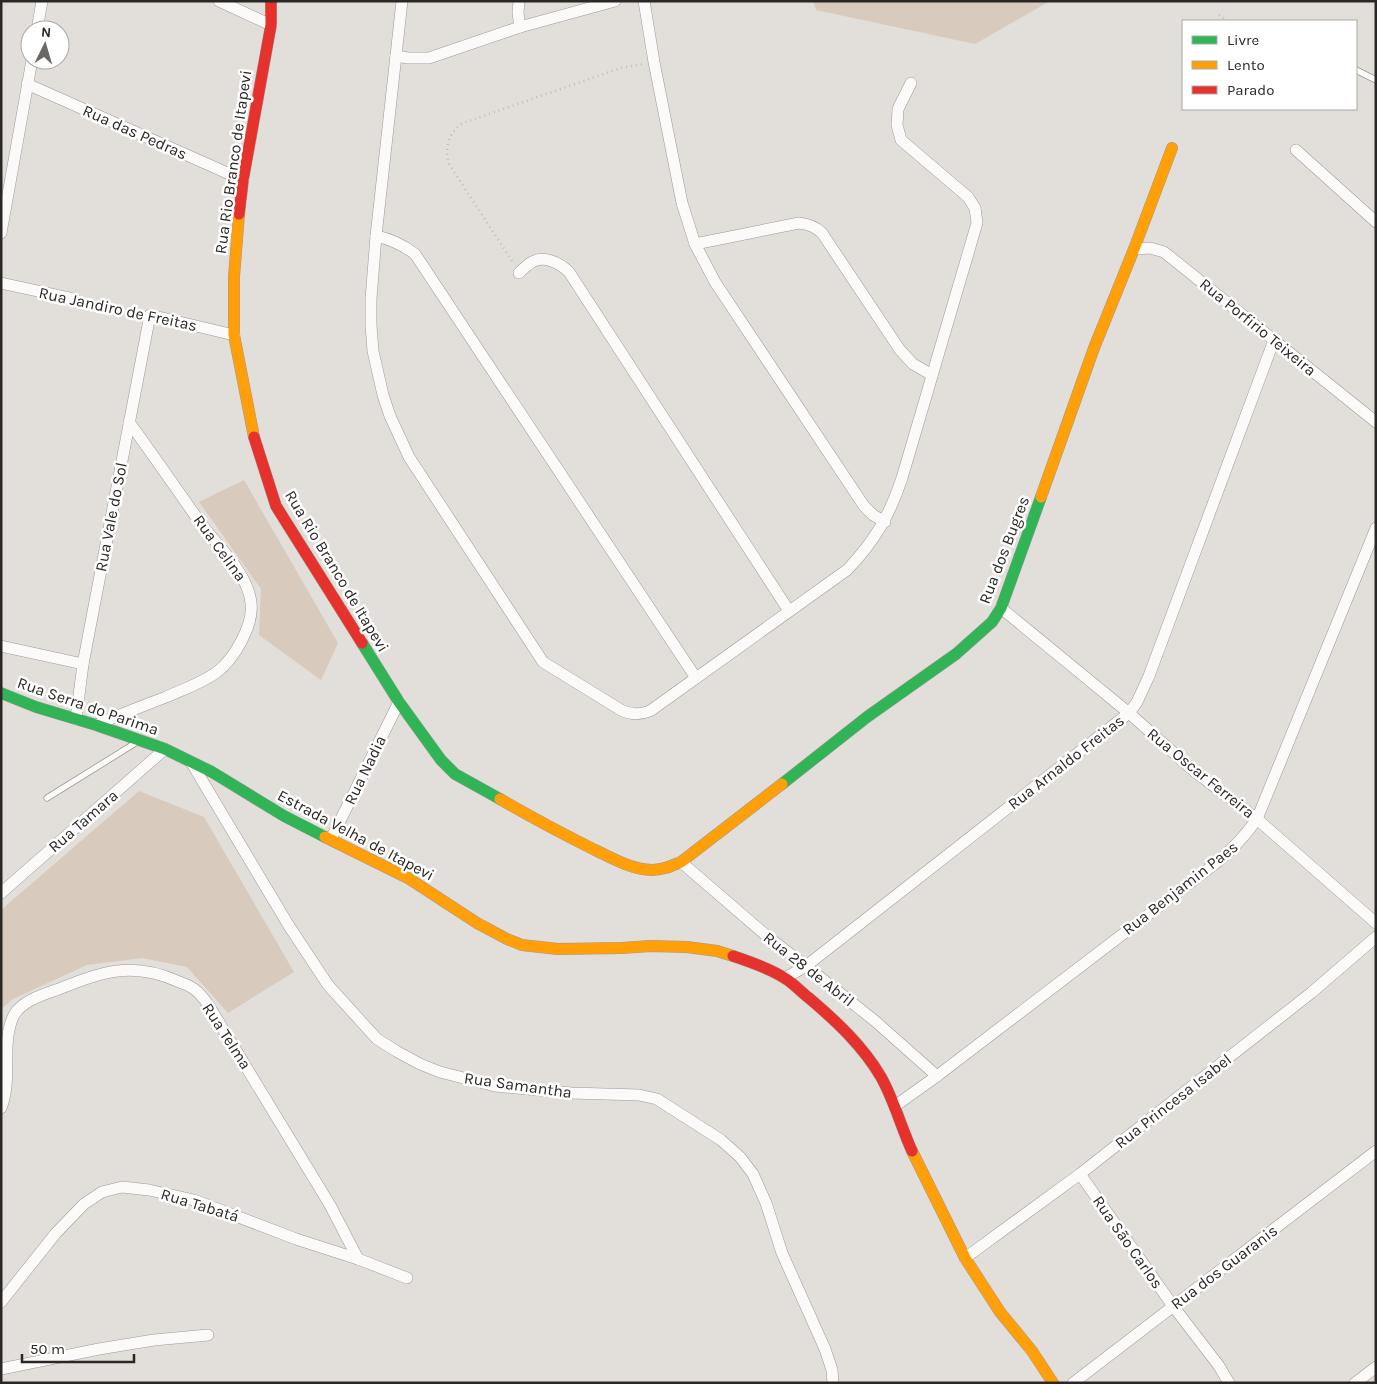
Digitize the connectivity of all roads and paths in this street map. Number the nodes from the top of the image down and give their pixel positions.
1 (42, 1) edge
2 (219, 1) edge
3 (271, 1) edge
4 (402, 1) edge
5 (519, 1) edge
6 (615, 1) edge
7 (644, 1) edge
8 (1218, 16) dead end
9 (39, 20) edge
10 (1226, 20) edge
11 (271, 25) junction
12 (520, 27) junction
13 (396, 56) junction
14 (654, 62) junction
15 (30, 70) edge
16 (1357, 70) edge
17 (1376, 80) edge
18 (911, 83) dead end
19 (27, 84) junction
20 (1172, 148) dead end
21 (1296, 150) dead end
22 (244, 180) junction
23 (1376, 222) edge
24 (1, 233) edge
25 (376, 236) junction
26 (695, 244) junction
27 (1134, 249) junction
28 (519, 273) joint
29 (1, 283) edge
30 (70, 298) joint
31 (150, 315) junction
32 (234, 335) junction
33 (1274, 340) junction
34 (932, 375) junction
35 (129, 422) junction
36 (1376, 422) edge
37 (884, 522) junction
38 (1376, 528) edge
39 (1002, 608) junction
40 (789, 611) junction
41 (1, 646) edge
42 (83, 664) junction
43 (696, 678) junction
44 (1, 693) edge
45 (399, 702) junction
46 (1129, 713) junction
47 (76, 719) junction
48 (96, 725) junction
49 (139, 741) junction
50 (165, 749) junction
51 (190, 760) junction
52 (47, 798) dead end
53 (1257, 819) junction
54 (331, 839) junction
55 (681, 862) junction
56 (1, 893) edge
57 (1376, 923) edge
58 (1376, 937) edge
59 (806, 966) junction
60 (785, 978) junction
61 (937, 1076) junction
62 (895, 1106) junction
63 (1, 1108) edge
64 (1376, 1151) edge
65 (1080, 1174) junction
66 (965, 1258) junction
67 (358, 1259) junction
68 (407, 1278) dead end
69 (1, 1302) edge
70 (1173, 1306) junction
71 (208, 1335) dead end
72 (1376, 1367) edge
73 (1, 1369) edge
74 (833, 1383) edge
75 (1053, 1383) edge
76 (1073, 1383) edge
77 (1229, 1383) edge
78 (1356, 1383) edge

1 - 9 street
2 - 11 street
3 - 11 street, Rua Rio Branco de Itapevi
4 - 13 street
5 - 12 street
6 - 12 street
7 - 14 street
8 - 10 path
11 - 22 street, Rua Rio Branco de Itapevi
12 - 13 street
13 - 25 street
14 - 26 street
14 - 28 path
15 - 19 street
16 - 17 lane
18 - 34 street
19 - 22 street, Rua das Pedras
19 - 24 street
20 - 27 street, Rua dos Bugres
21 - 23 street
22 - 32 street, Rua Rio Branco de Itapevi
25 - 43 street
25 - 43 street
26 - 34 street
26 - 37 street
27 - 33 street, Rua Porfirio Teixeira
27 - 39 street, Rua dos Bugres
28 - 40 street
29 - 30 street, Rua Jandiro de Freitas
30 - 31 path, Rua Jandiro de Freitas
31 - 32 street, Rua Jandiro de Freitas
31 - 35 street, Rua Vale do Sol
32 - 45 street, Rua Rio Branco de Itapevi
33 - 36 street, Rua Porfirio Teixeira
33 - 46 street, Rua Arnaldo Freitas
34 - 37 street
35 - 42 street, Rua Vale do Sol
35 - 48 street, Rua Celina
37 - 40 street
38 - 53 street, Rua Benjamin Paes
39 - 46 street, Rua Oscar Ferreira
39 - 55 street, Rua dos Bugres
40 - 43 street
41 - 42 street
42 - 47 street, Rua Vale do Sol
44 - 47 street, Rua Serra do Parima
45 - 54 street, Rua Nadia
45 - 55 street, Rua Rio Branco de Itapevi
46 - 53 street, Rua Oscar Ferreira
46 - 59 street, Rua Arnaldo Freitas
47 - 48 street, Rua Serra do Parima
48 - 49 street, Rua Serra do Parima
49 - 50 street, Rua Serra do Parima
49 - 52 lane
50 - 51 street, Estrada Velha de Itapevi
50 - 56 street, Rua Tamara
51 - 54 street, Estrada Velha de Itapevi
51 - 74 street, Rua Samantha
53 - 57 street, Rua Oscar Ferreira
53 - 61 street, Rua Benjamin Paes
54 - 60 street, Estrada Velha de Itapevi
55 - 59 street, Rua 28 de Abril
58 - 65 street, Rua Princesa Isabel
59 - 60 street, Rua Arnaldo Freitas
59 - 61 street, Rua 28 de Abril
60 - 62 street, Estrada Velha de Itapevi
61 - 62 street, Rua Benjamin Paes
62 - 66 street, Estrada Velha de Itapevi
63 - 67 street, Rua Telma
64 - 70 street, Rua dos Guaranis
65 - 66 street, Rua Princesa Isabel
65 - 70 street, Rua São Carlos
66 - 75 street, Estrada Velha de Itapevi
67 - 68 street, Rua Tabatá
67 - 69 street, Rua Tabatá
70 - 76 street, Rua dos Guaranis
70 - 77 street, Rua São Carlos
71 - 73 street
72 - 78 street

